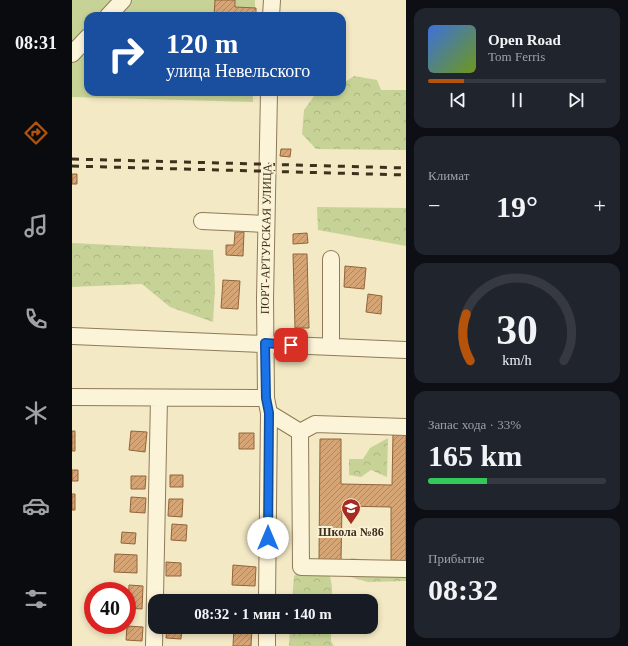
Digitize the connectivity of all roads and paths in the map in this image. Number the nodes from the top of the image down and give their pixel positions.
1 (123, 0) edge
2 (272, 0) edge
3 (112, 12) edge
4 (271, 12) edge
5 (84, 41) edge
6 (72, 54) edge
7 (269, 96) edge
8 (202, 221) dead end
9 (266, 224) junction
10 (331, 259) dead end
11 (72, 336) edge
12 (265, 343) junction
13 (331, 347) junction
14 (406, 350) edge
15 (72, 397) edge
16 (159, 398) junction
17 (267, 406) junction
18 (406, 427) edge
19 (300, 432) junction
20 (406, 569) edge
21 (267, 594) edge
22 (267, 634) edge
23 (154, 646) edge
24 (267, 646) edge

1 - 3 street
2 - 4 street
5 - 6 street
7 - 9 street, ПОРТ-АРТУРСКАЯ УЛИЦА
8 - 9 street
9 - 12 street, ПОРТ-АРТУРСКАЯ УЛИЦА
10 - 13 street
11 - 12 street
12 - 13 street
12 - 17 street, ПОРТ-АРТУРСКАЯ УЛИЦА
13 - 14 street
15 - 16 street
16 - 17 street
16 - 23 street
17 - 19 street
17 - 21 street, ПОРТ-АРТУРСКАЯ УЛИЦА
18 - 19 street
19 - 20 street
22 - 24 street

